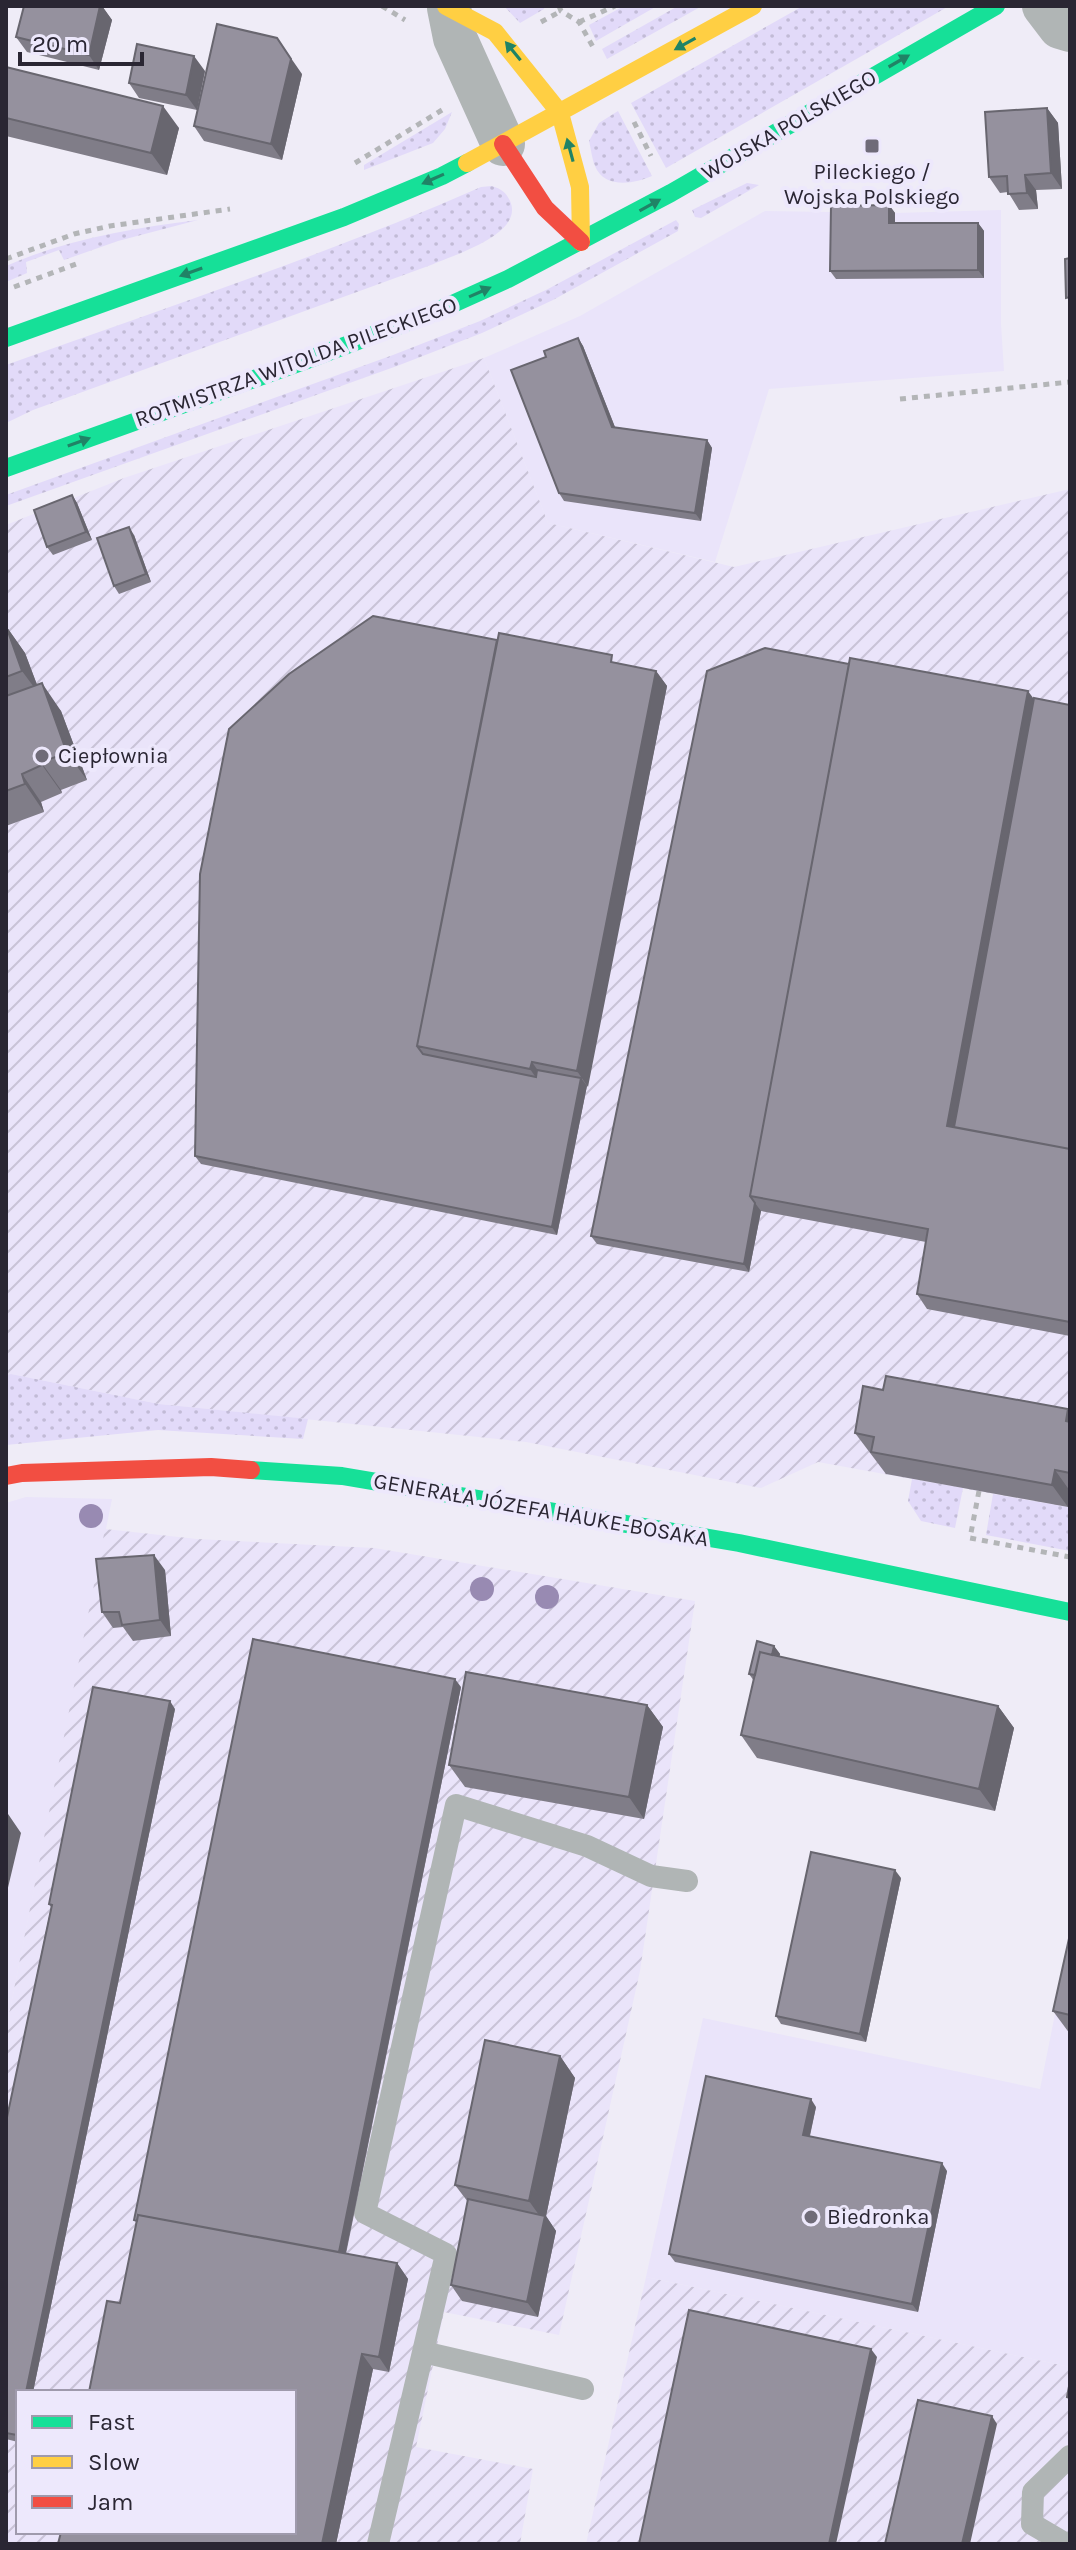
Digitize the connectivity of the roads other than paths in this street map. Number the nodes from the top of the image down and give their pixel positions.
1 (753, 6) edge
2 (996, 6) edge
3 (1044, 6) edge
4 (448, 7) edge
5 (1070, 30) edge
6 (560, 113) junction
7 (503, 144) junction
8 (581, 242) junction
9 (6, 338) edge
10 (6, 468) edge
11 (6, 1476) edge
12 (1070, 1612) edge
13 (687, 1881) dead end
14 (423, 2352) junction
15 (583, 2389) dead end
16 (1070, 2456) edge
17 (378, 2544) edge
18 (1066, 2544) edge

1 -> 6 main road
8 -> 2 main road, WOJSKA POLSKIEGO
3 - 5 street
6 -> 4 main road
4 - 7 street
6 - 7 main road
8 -> 6 main road
7 - 8 main road
7 -> 9 main road
10 -> 8 main road, ROTMISTRZA WITOLDA PILECKIEGO
11 - 12 main road, GENERAŁA JÓZEFA HAUKE-BOSAKA
13 - 14 lane
14 - 15 lane
14 - 17 lane
16 - 18 lane

